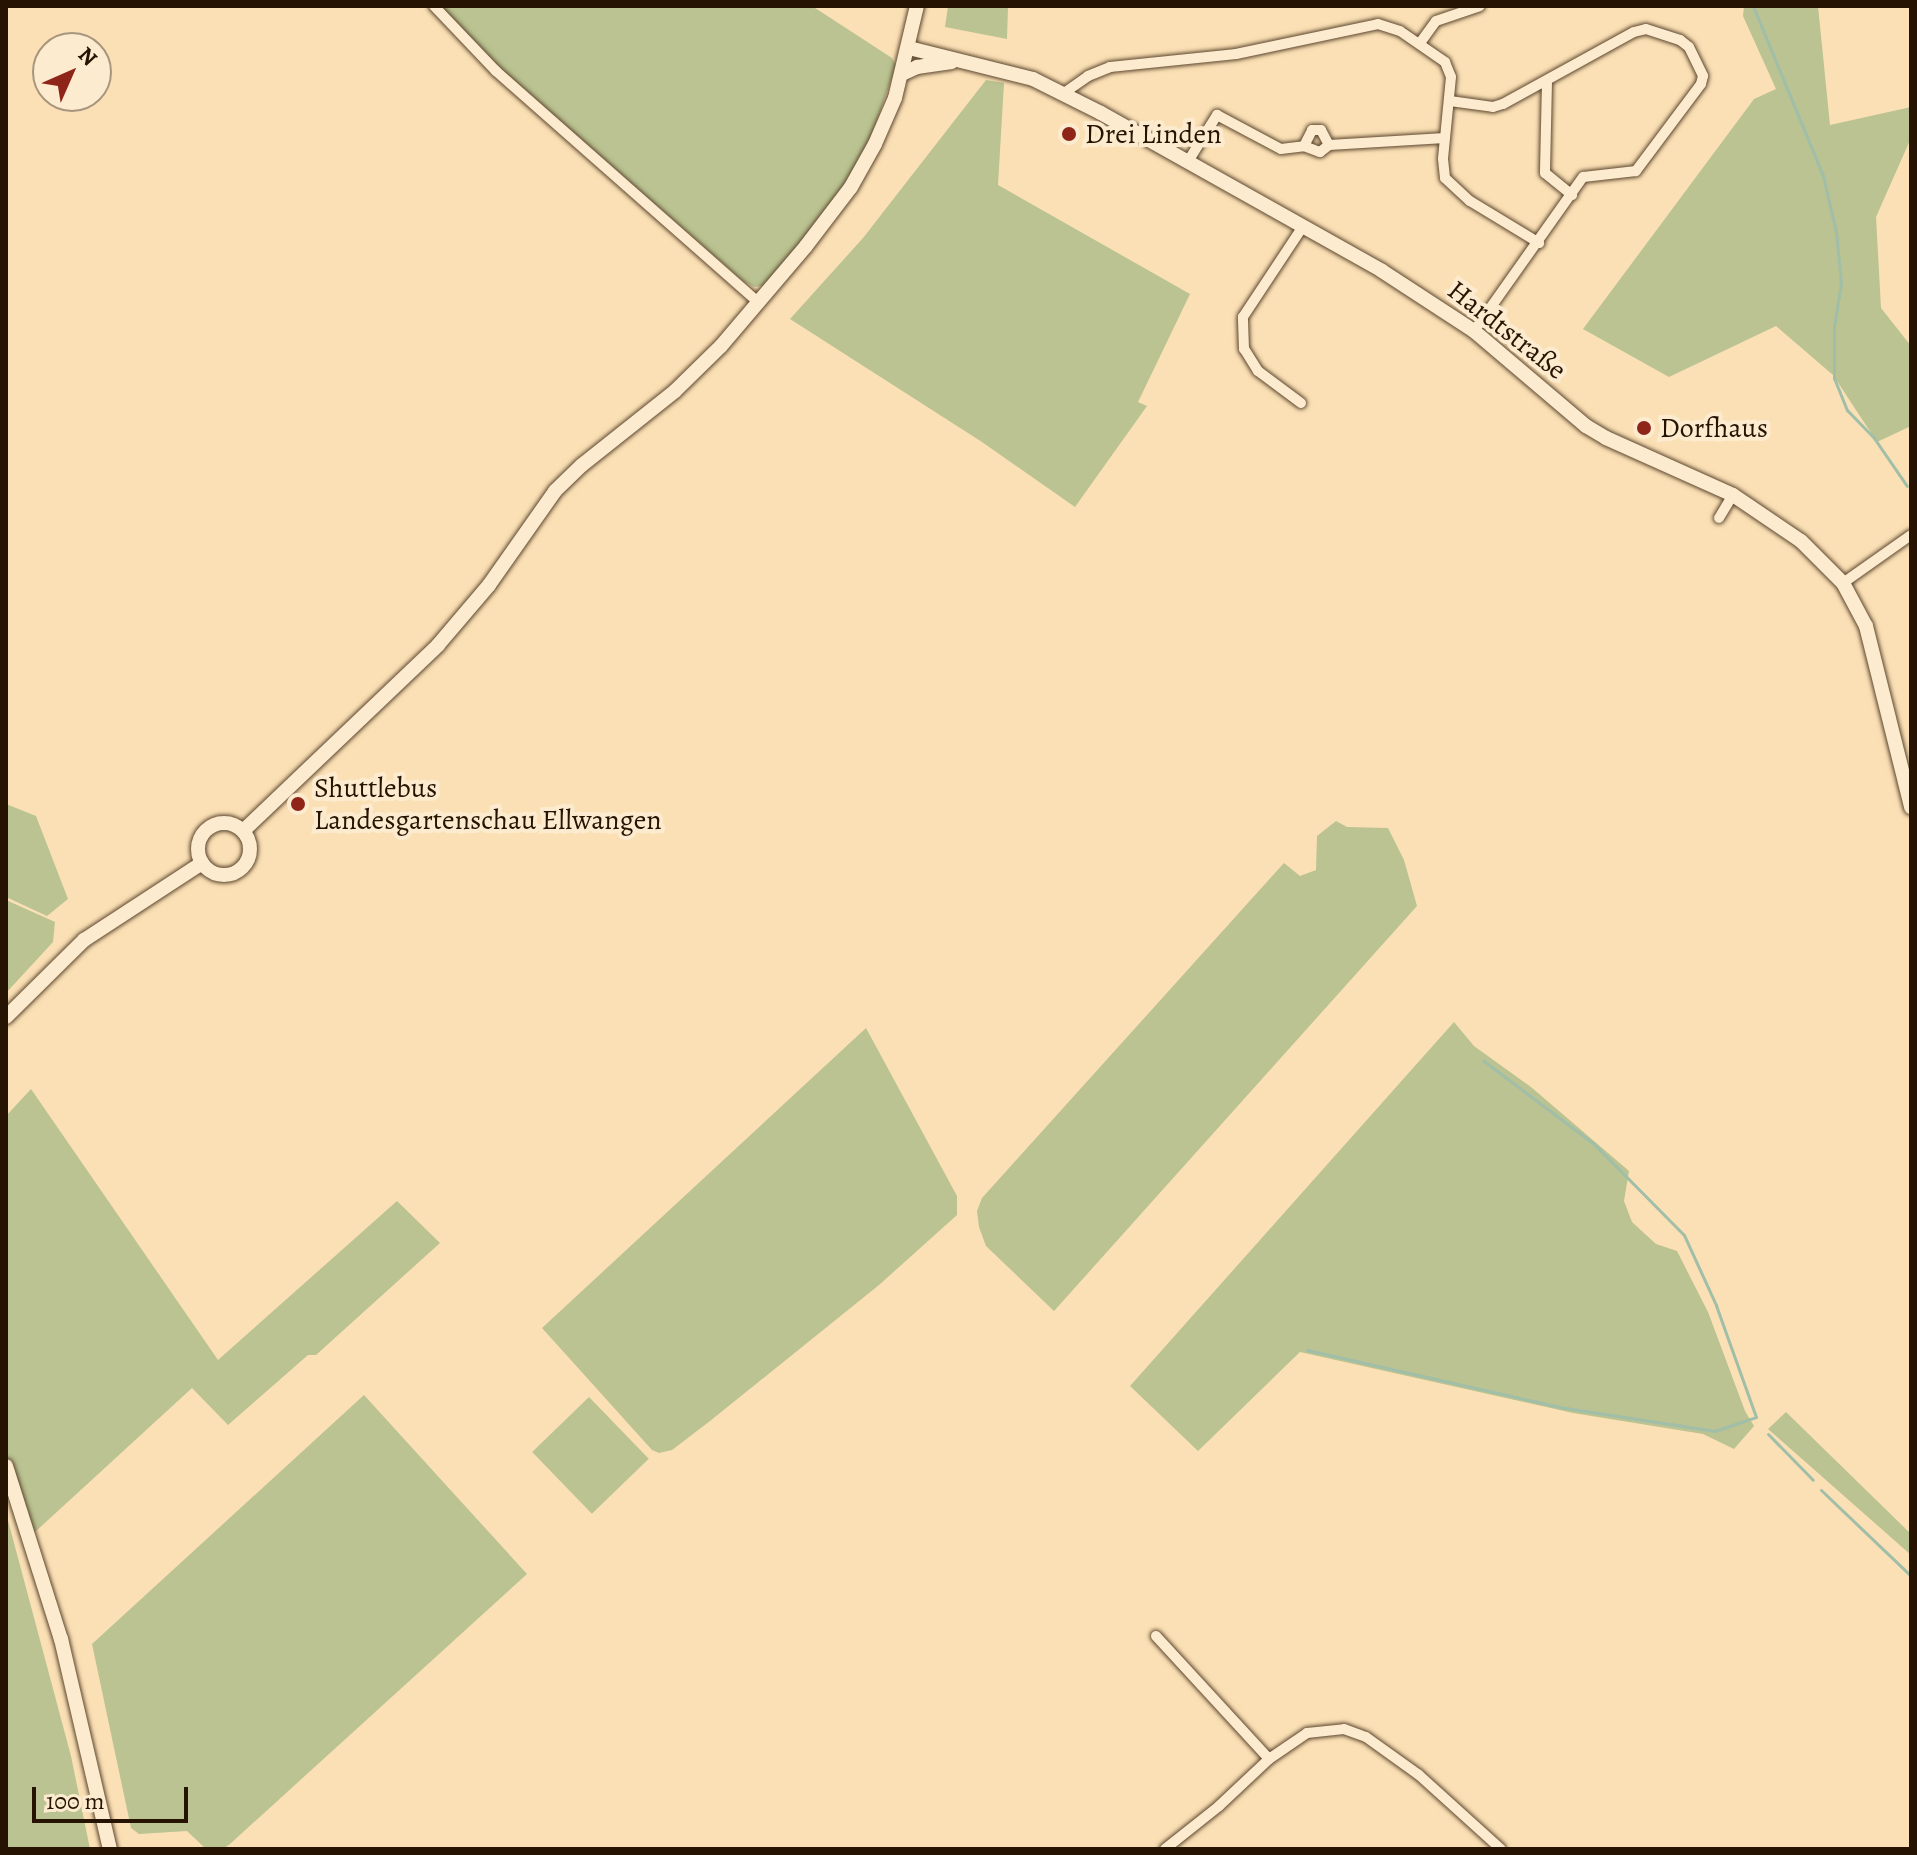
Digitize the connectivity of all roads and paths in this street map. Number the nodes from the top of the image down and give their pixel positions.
1 (434, 6) edge
2 (917, 6) edge
3 (1480, 6) edge
4 (1420, 43) junction
5 (909, 48) junction
6 (958, 60) junction
7 (902, 74) junction
8 (1547, 82) junction
9 (1064, 93) junction
10 (1450, 101) junction
11 (1445, 138) junction
12 (1329, 145) junction
13 (1304, 146) junction
14 (1187, 163) junction
15 (1572, 195) junction
16 (1302, 228) junction
17 (1539, 243) junction
18 (759, 303) junction
19 (1474, 331) junction
20 (1301, 403) dead end
21 (1733, 495) junction
22 (1719, 518) dead end
23 (1911, 535) edge
24 (1843, 583) junction
25 (1911, 807) edge
26 (243, 831) junction
27 (202, 863) junction
28 (6, 1017) edge
29 (6, 1466) edge
30 (1156, 1636) dead end
31 (1269, 1759) junction
32 (110, 1849) edge
33 (1165, 1849) edge
34 (1501, 1849) edge

1 - 18 street
2 - 5 main road
3 - 4 street
4 - 9 street
4 - 10 street
5 - 6 main road, Hardtstraße
5 - 7 main road
6 - 7 main road
6 - 9 main road, Hardtstraße
7 - 18 main road
8 - 10 street
8 - 15 street
8 - 15 street
9 - 14 main road, Hardtstraße
10 - 11 street
11 - 12 street
11 - 17 street
12 - 13 street
12 - 13 street
13 - 14 street
14 - 16 main road, Hardtstraße
15 - 17 street
16 - 19 main road, Hardtstraße
16 - 20 street
17 - 19 street
18 - 26 main road
19 - 21 main road, Hardtstraße
21 - 22 street
21 - 24 main road, Hardtstraße
23 - 24 street
24 - 25 main road, Hardtstraße
26 - 27 main road
26 - 27 main road
27 - 28 main road
29 - 32 main road
30 - 31 street
31 - 33 street
31 - 34 street

